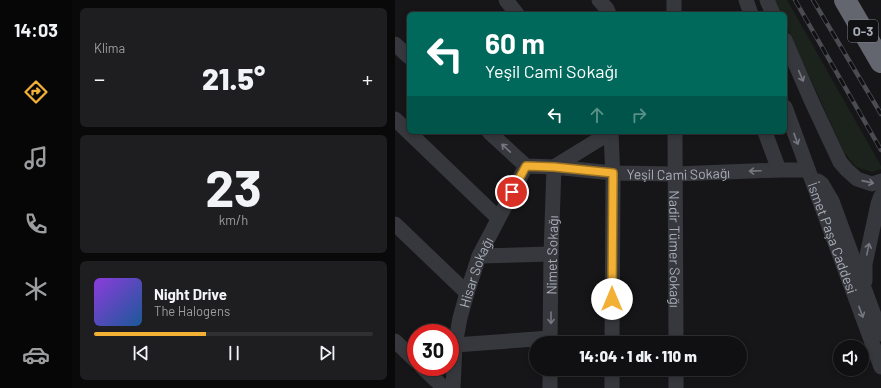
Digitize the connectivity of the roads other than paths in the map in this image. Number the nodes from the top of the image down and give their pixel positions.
1 (506, 0) edge
2 (599, 0) edge
3 (674, 0) edge
4 (745, 0) edge
5 (767, 0) edge
6 (845, 0) edge
7 (515, 12) edge
8 (608, 12) edge
9 (674, 12) edge
10 (750, 12) edge
11 (772, 12) edge
12 (395, 44) edge
13 (787, 45) edge
14 (407, 55) edge
15 (881, 62) edge
16 (787, 112) edge
17 (395, 119) edge
18 (407, 131) edge
19 (411, 134) edge
20 (491, 134) edge
21 (608, 134) edge
22 (611, 134) edge
23 (675, 134) edge
24 (766, 134) edge
25 (526, 166) junction
26 (554, 167) junction
27 (779, 170) junction
28 (808, 170) junction
29 (613, 173) junction
30 (675, 174) junction
31 (881, 181) edge
32 (881, 196) edge
33 (498, 218) junction
34 (395, 224) edge
35 (551, 254) junction
36 (479, 256) junction
37 (467, 293) junction
38 (869, 301) junction
39 (459, 324) edge
40 (881, 334) edge
41 (551, 336) edge
42 (612, 336) edge
43 (676, 336) edge
44 (395, 341) edge
45 (529, 342) edge
46 (459, 345) edge
47 (407, 352) edge
48 (881, 367) edge
49 (431, 376) edge
50 (454, 376) edge
51 (550, 376) edge
52 (612, 376) edge
53 (676, 376) edge
54 (444, 388) edge
55 (453, 388) edge
56 (550, 388) edge
57 (612, 388) edge
58 (676, 388) edge

1 - 7 street
2 - 8 street
3 - 9 street
4 - 10 street
5 - 11 street
6 - 15 highway, O-3
12 - 14 street
13 -> 31 street
16 -> 28 street, İsmet Paşa Caddesi
17 - 18 street
19 - 33 street
25 -> 20 street
21 - 26 street
22 - 29 street
23 - 30 street, Nadir Tümer Sokağı
24 - 27 street
25 - 26 street, Yeşil Cami Sokağı
25 - 33 street, Hisar Sokağı
26 - 29 street, Yeşil Cami Sokağı
26 - 35 street, Nimet Sokağı
27 - 28 street, Yeşil Cami Sokağı
27 -> 30 street, Yeşil Cami Sokağı
28 - 38 street
28 -> 48 street, İsmet Paşa Caddesi
29 - 30 street, Yeşil Cami Sokağı
29 - 42 street
30 - 43 street, Nadir Tümer Sokağı
38 -> 32 street
33 - 36 street, Hisar Sokağı
34 - 37 street
35 - 36 street
35 -> 41 street, Nimet Sokağı
36 - 37 street, Hisar Sokağı
37 - 39 street, Hisar Sokağı
38 - 40 street, İsmet Paşa Caddesi
44 - 47 street
45 - 46 street
49 - 54 street
50 - 55 street, Hisar Sokağı
51 - 56 street
52 - 57 street
53 - 58 street

